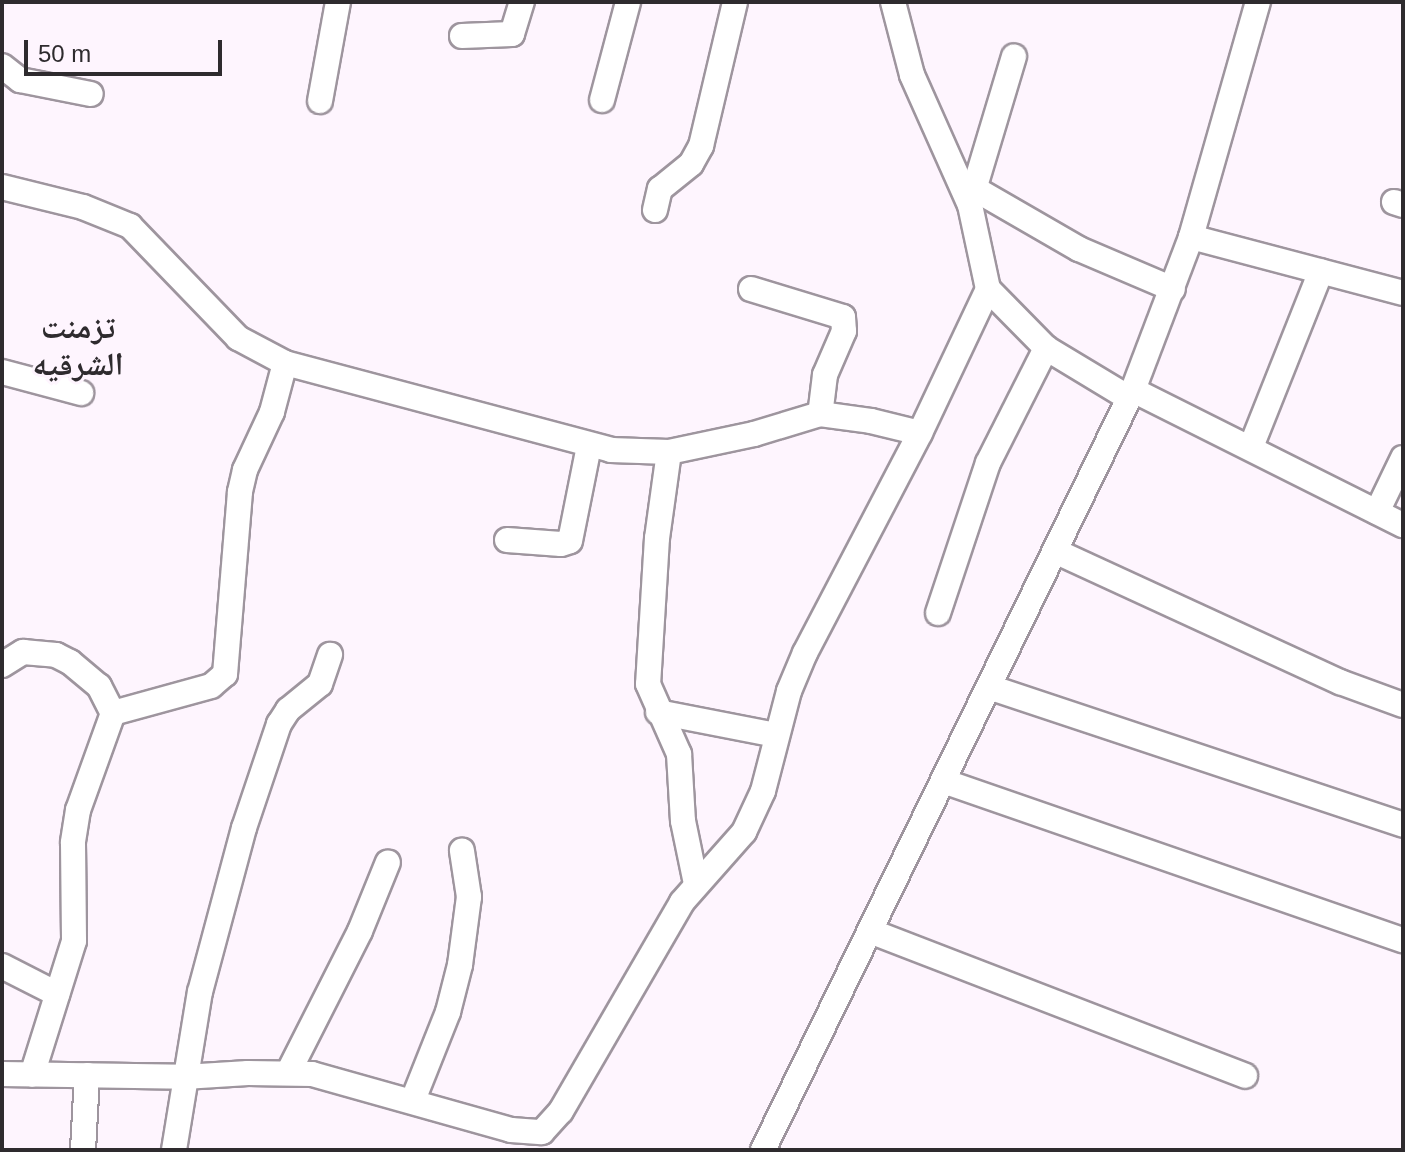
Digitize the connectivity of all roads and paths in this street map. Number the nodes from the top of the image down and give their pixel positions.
1 (338, 2) edge
2 (522, 2) edge
3 (628, 2) edge
4 (735, 2) edge
5 (893, 2) edge
6 (1258, 2) edge
7 (462, 36) dead end
8 (1014, 56) dead end
9 (2, 66) edge
10 (91, 94) dead end
11 (602, 100) dead end
12 (320, 101) dead end
13 (2, 187) edge
14 (972, 197) junction
15 (655, 210) dead end
16 (1191, 237) junction
17 (1321, 271) junction
18 (751, 289) dead end
19 (988, 289) junction
20 (1173, 289) junction
21 (1403, 293) edge
22 (1046, 348) junction
23 (285, 363) junction
24 (2, 372) edge
25 (81, 393) dead end
26 (1131, 394) junction
27 (820, 414) junction
28 (920, 433) junction
29 (589, 446) junction
30 (1251, 447) junction
31 (669, 452) junction
32 (1403, 458) edge
33 (1377, 512) junction
34 (1403, 525) edge
35 (507, 540) dead end
36 (1055, 551) junction
37 (938, 613) dead end
38 (330, 655) dead end
39 (3, 661) edge
40 (989, 687) junction
41 (1403, 705) edge
42 (658, 712) junction
43 (113, 713) junction
44 (776, 735) junction
45 (943, 781) junction
46 (1403, 825) edge
47 (462, 851) dead end
48 (388, 862) dead end
49 (696, 884) junction
50 (870, 931) junction
51 (1403, 940) edge
52 (2, 966) edge
53 (57, 994) junction
54 (288, 1073) junction
55 (2, 1074) edge
56 (32, 1075) junction
57 (87, 1075) junction
58 (1245, 1076) dead end
59 (184, 1077) junction
60 (413, 1100) junction
61 (546, 1141) edge
62 (83, 1150) edge
63 (174, 1150) edge
64 (763, 1150) edge

1 - 12 street
2 - 7 street
3 - 11 street
4 - 15 street
5 - 14 street
6 - 16 street
8 - 14 street
9 - 10 street
13 - 23 street
14 - 19 street
14 - 20 street
16 - 17 street
16 - 20 street
17 - 21 street
17 - 30 street
18 - 27 street
19 - 22 street
19 - 28 street
20 - 26 street
22 - 26 street
22 - 37 street
23 - 29 street
23 - 43 street
24 - 25 street
26 - 30 street
26 - 36 street
27 - 28 street
27 - 31 street
28 - 44 street
29 - 31 street
29 - 35 street
30 - 33 street
31 - 42 street
32 - 33 street
33 - 34 street
36 - 40 street
36 - 41 street
38 - 59 street
39 - 43 street
40 - 45 street
40 - 46 street
42 - 44 street
42 - 49 street
43 - 53 street
44 - 49 street
45 - 50 street
45 - 51 street
47 - 60 street
48 - 54 street
49 - 61 street
50 - 58 street
50 - 64 street
52 - 53 street
53 - 56 street
54 - 59 street
54 - 60 street
55 - 56 street
56 - 57 street
57 - 59 street
57 - 62 street
59 - 63 street
60 - 61 street

